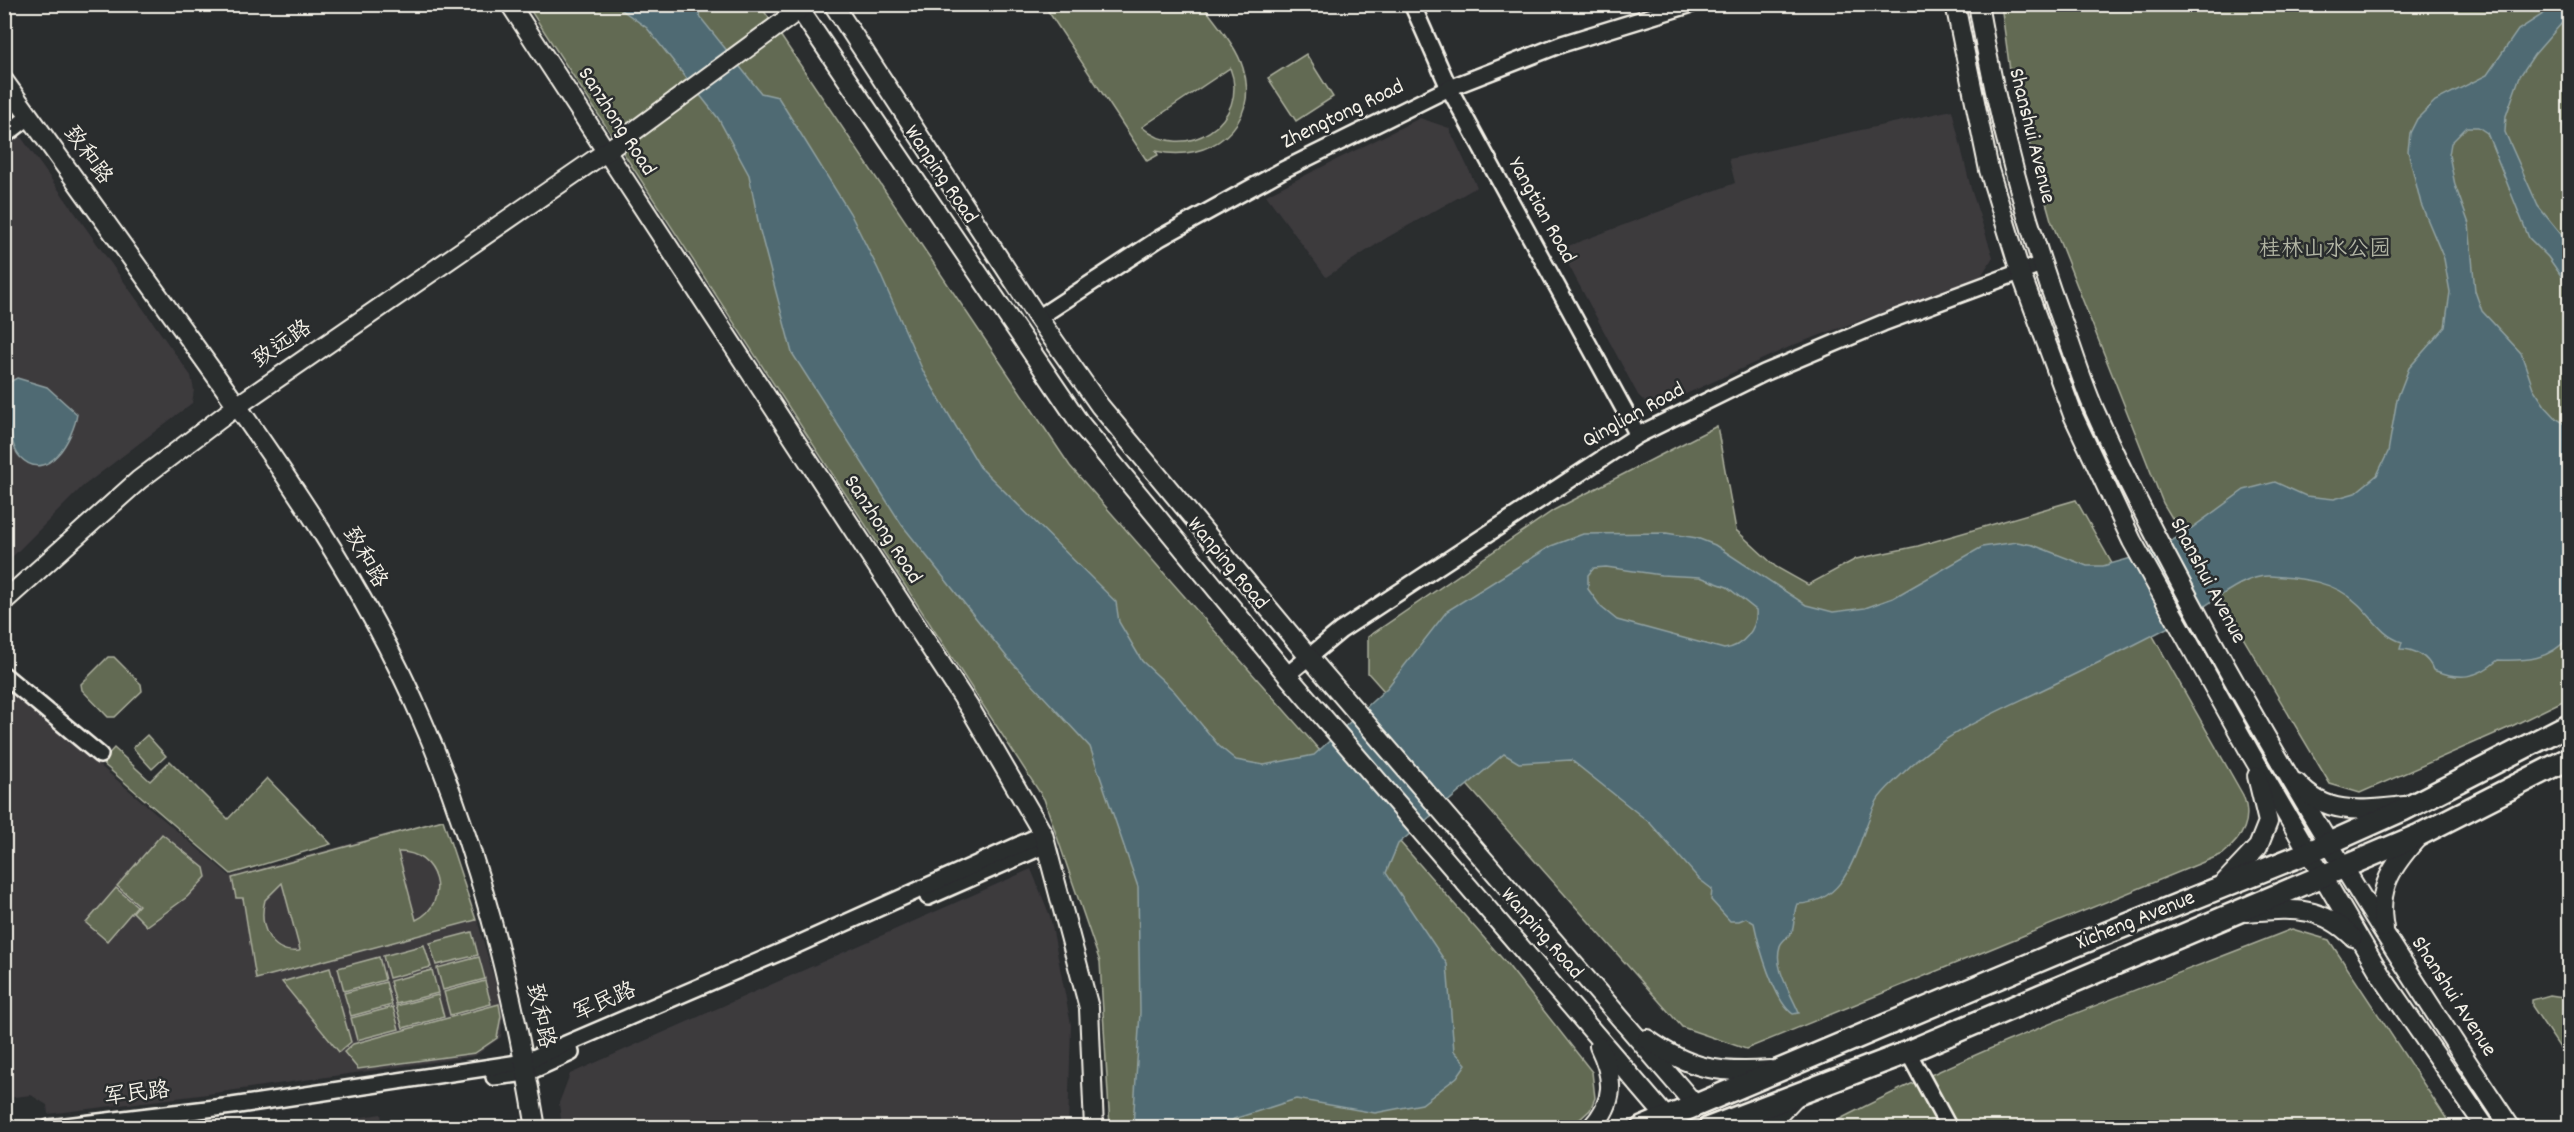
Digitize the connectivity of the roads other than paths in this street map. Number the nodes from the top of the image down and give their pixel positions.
1 (510, 4) edge
2 (833, 4) edge
3 (1412, 4) edge
4 (1692, 4) edge
5 (1955, 4) edge
6 (1978, 4) edge
7 (801, 6) edge
8 (4, 81) edge
9 (1449, 88) junction
10 (30, 116) junction
11 (4, 136) edge
12 (607, 151) junction
13 (2041, 264) junction
14 (2020, 271) junction
15 (1038, 318) junction
16 (237, 406) junction
17 (1638, 435) junction
18 (4, 601) edge
19 (1309, 657) junction
20 (4, 675) edge
21 (1287, 675) junction
22 (2570, 724) edge
23 (2251, 754) junction
24 (100, 755) dead end
25 (2570, 758) edge
26 (2281, 763) junction
27 (2413, 806) junction
28 (2421, 834) junction
29 (1045, 840) junction
30 (2318, 848) junction
31 (2342, 868) junction
32 (2322, 876) junction
33 (2218, 888) junction
34 (2235, 913) junction
35 (2385, 936) junction
36 (2365, 949) junction
37 (1624, 1022) junction
38 (1592, 1031) junction
39 (1903, 1054) junction
40 (525, 1067) junction
41 (1784, 1070) junction
42 (1798, 1094) junction
43 (1696, 1106) junction
44 (1671, 1123) edge
45 (2482, 1126) edge
46 (1711, 1127) edge
47 (50, 1128) edge
48 (111, 1128) edge
49 (536, 1128) edge
50 (1094, 1128) edge
51 (1591, 1128) edge
52 (1642, 1128) edge
53 (1766, 1128) edge
54 (1942, 1128) edge
55 (1949, 1128) edge
56 (2511, 1128) edge

1 - 12 main road, Sanzhong Road
2 - 15 main road, Wanping Road
3 - 9 street, Yangtian Road
4 - 9 street, Zhengtong Road
5 - 14 main road, Shanshui Avenue
6 - 13 main road, Shanshui Avenue
7 - 12 main road, 致远路
7 - 21 main road, Wanping Road
8 - 10 main road, 致和路
9 - 15 street, Zhengtong Road
9 - 17 street, Yangtian Road
10 - 11 street
10 - 16 main road, 致和路
12 - 16 main road, 致远路
12 - 29 main road, Sanzhong Road
13 - 14 street, Qinglian Road
13 - 26 main road, Shanshui Avenue
14 - 17 street, Qinglian Road
14 - 23 main road, Shanshui Avenue
15 - 19 main road, Wanping Road
16 - 18 main road, 致远路
16 - 40 main road, 致和路
17 - 19 street, Qinglian Road
19 - 21 street, Qinglian Road
19 - 37 main road, Wanping Road
20 - 24 street
21 - 38 main road, Wanping Road
22 - 27 highway, Xicheng Avenue
23 - 30 main road, Shanshui Avenue
23 - 33 main road
25 - 28 highway, Xicheng Avenue
26 - 27 main road
26 - 30 main road, Shanshui Avenue
27 - 30 highway, Xicheng Avenue
28 - 31 highway, Xicheng Avenue
28 - 35 main road
29 - 40 street, 军民路
29 - 50 main road, Sanzhong Road
30 - 31 main road, Shanshui Avenue
30 - 32 main road, Shanshui Avenue
30 - 33 highway, Xicheng Avenue
31 - 32 highway, Xicheng Avenue
31 - 35 main road, Shanshui Avenue
32 - 34 highway, Xicheng Avenue
32 - 36 main road, Shanshui Avenue
33 - 41 highway, Xicheng Avenue
34 - 36 main road
34 - 39 highway, Xicheng Avenue
35 - 56 main road, Shanshui Avenue
36 - 45 main road, Shanshui Avenue
37 - 41 main road
37 - 43 main road, Wanping Road
38 - 44 main road, Wanping Road
38 - 51 main road
39 - 42 highway, Xicheng Avenue
39 - 54 street
39 - 55 street
40 - 47 street, 军民路
40 - 48 street, 军民路
40 - 49 main road, 致和路
41 - 43 highway, Xicheng Avenue
42 - 46 highway, Xicheng Avenue
42 - 53 main road
43 - 44 highway, Xicheng Avenue
43 - 46 highway
44 - 52 highway, Xicheng Avenue

